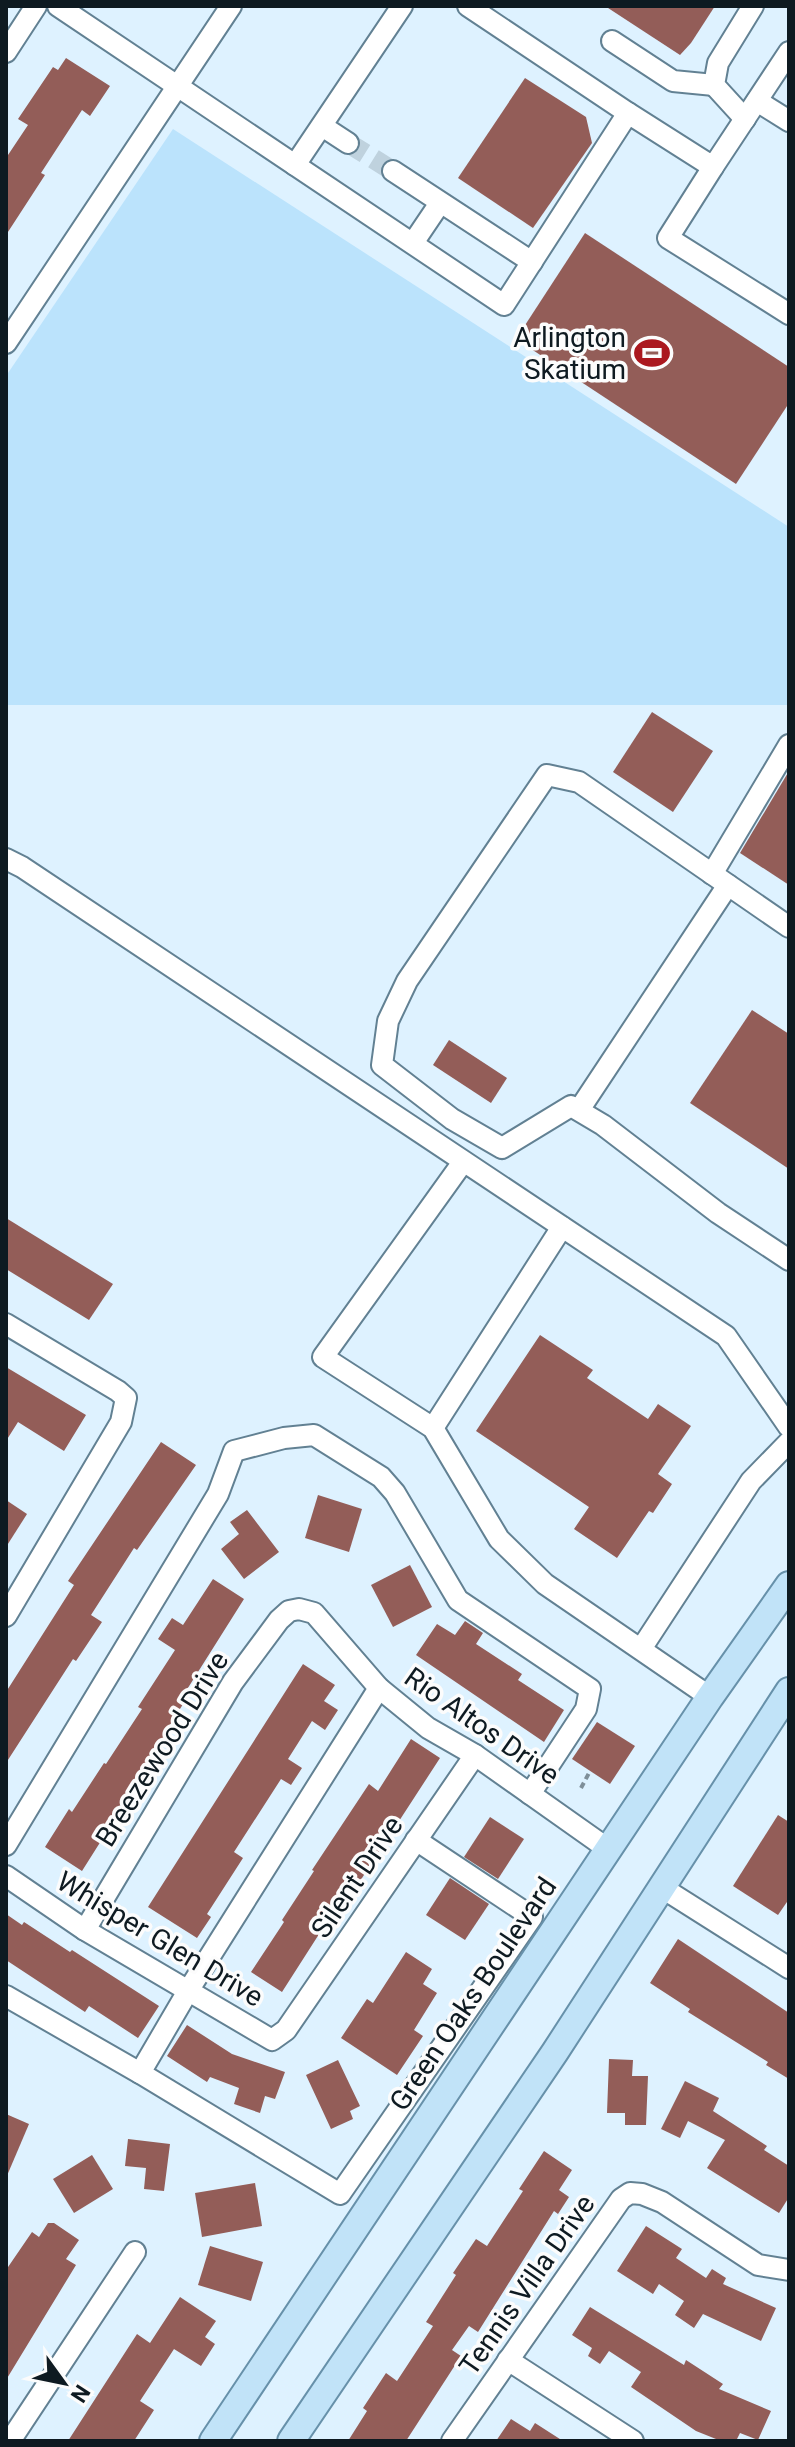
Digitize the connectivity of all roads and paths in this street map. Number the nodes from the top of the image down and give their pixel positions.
1 (36, 6) edge
2 (58, 6) edge
3 (231, 6) edge
4 (402, 6) edge
5 (468, 6) edge
6 (753, 6) edge
7 (612, 41) dead end
8 (6, 52) edge
9 (789, 52) edge
10 (178, 85) junction
11 (714, 85) junction
12 (757, 101) junction
13 (628, 113) junction
14 (745, 119) junction
15 (789, 121) edge
16 (322, 126) junction
17 (348, 143) tunnel mouth
18 (295, 165) junction
19 (713, 167) junction
20 (393, 171) tunnel mouth
21 (440, 203) junction
22 (413, 243) junction
23 (532, 262) junction
24 (789, 314) edge
25 (6, 343) edge
26 (789, 745) edge
27 (6, 859) edge
28 (720, 880) junction
29 (789, 927) edge
30 (579, 1110) junction
31 (463, 1162) junction
32 (562, 1227) junction
33 (789, 1260) edge
34 (6, 1324) edge
35 (789, 1427) edge
36 (433, 1428) junction
37 (789, 1442) edge
38 (789, 1585) edge
39 (9, 1604) edge
40 (299, 1609) joint
41 (641, 1649) junction
42 (379, 1688) junction
43 (789, 1691) edge
44 (710, 1697) junction
45 (475, 1755) junction
46 (589, 1773) dead end
47 (581, 1788) dead end
48 (530, 1794) junction
49 (416, 1840) junction
50 (6, 1845) edge
51 (608, 1849) junction
52 (6, 1876) edge
53 (661, 1887) junction
54 (85, 1930) junction
55 (789, 1968) edge
56 (188, 1991) junction
57 (6, 1996) edge
58 (286, 2030) joint
59 (140, 2073) junction
60 (135, 2252) dead end
61 (789, 2270) edge
62 (508, 2360) junction
63 (10, 2441) edge
64 (213, 2441) edge
65 (291, 2441) edge
66 (452, 2441) edge
67 (633, 2441) edge

1 - 8 street
2 - 10 street
3 - 10 street
4 - 16 street
5 - 13 street
6 - 11 street
7 - 11 street
9 - 12 street
10 - 18 street
10 - 25 street
11 - 14 street
12 - 14 street
12 - 15 street
13 - 19 street
13 - 23 street
14 - 19 street
16 - 17 street
16 - 18 street
18 - 22 street
19 - 24 street
20 - 21 street
21 - 22 street
21 - 23 street
22 - 23 street
26 - 28 street
27 - 31 street
28 - 29 street
28 - 30 street
28 - 30 street
30 - 33 street
31 - 32 street
31 - 36 street
32 - 35 street
32 - 36 street
34 - 39 street
36 - 41 street
37 - 41 street
38 - 44 main road, Green Oaks Boulevard
40 - 42 street, Rio Altos Drive
40 - 54 street, Breezewood Drive
41 - 44 street
42 - 45 street, Rio Altos Drive
42 - 56 street
43 - 53 main road
44 - 51 main road, Green Oaks Boulevard
45 - 48 street, Rio Altos Drive
45 - 49 street, Silent Drive
46 - 47 path
48 - 50 street
48 - 51 street, Rio Altos Drive
49 - 58 street, Silent Drive
49 - 59 street
51 - 64 main road, Green Oaks Boulevard
52 - 54 street, Whisper Glen Drive
53 - 55 street
53 - 65 main road
54 - 56 street, Whisper Glen Drive
56 - 58 street, Whisper Glen Drive
56 - 59 street
57 - 59 street
60 - 63 street
61 - 62 street, Tennis Villa Drive
62 - 66 street, Tennis Villa Drive
62 - 67 street

